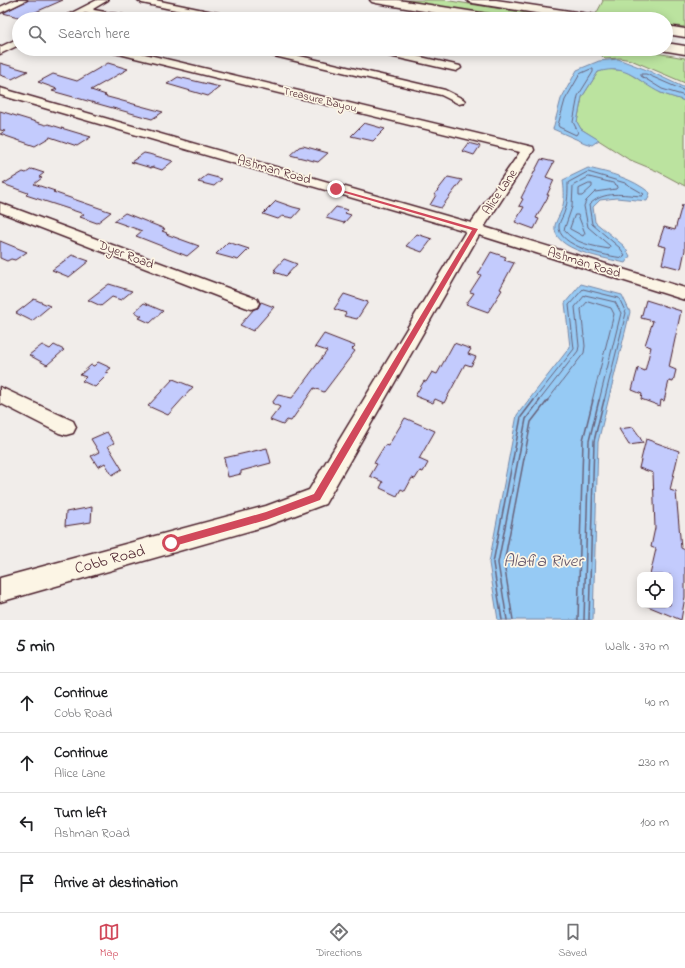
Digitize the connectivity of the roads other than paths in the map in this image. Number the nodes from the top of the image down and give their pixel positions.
1 (22, 0) edge
2 (104, 0) edge
3 (142, 0) edge
4 (376, 0) edge
5 (473, 0) edge
6 (0, 10) edge
7 (87, 10) joint
8 (82, 12) edge
9 (199, 12) edge
10 (451, 12) edge
11 (552, 12) edge
12 (673, 31) edge
13 (685, 33) edge
14 (12, 45) edge
15 (673, 48) edge
16 (685, 50) edge
17 (0, 51) edge
18 (140, 56) edge
19 (288, 56) edge
20 (403, 56) edge
21 (456, 68) dead end
22 (0, 90) edge
23 (459, 101) dead end
24 (528, 150) joint
25 (0, 207) edge
26 (476, 229) junction
27 (685, 294) edge
28 (251, 303) dead end
29 (0, 394) edge
30 (66, 427) dead end
31 (266, 516) joint
32 (0, 590) edge

1 - 6 street
2 - 7 street
3 - 9 street
4 - 10 highway
5 - 11 highway
7 - 8 street
12 - 13 highway
14 - 17 street
15 - 16 highway
18 - 24 street, Treasure Bayou
19 - 23 street
20 - 21 street
22 - 26 street, Ashman Road
24 - 26 street, Alice Lane
25 - 28 street, Dyer Road
26 - 27 street, Ashman Road
26 - 31 street, Alice Lane
29 - 30 street
31 - 32 street, Cobb Road

